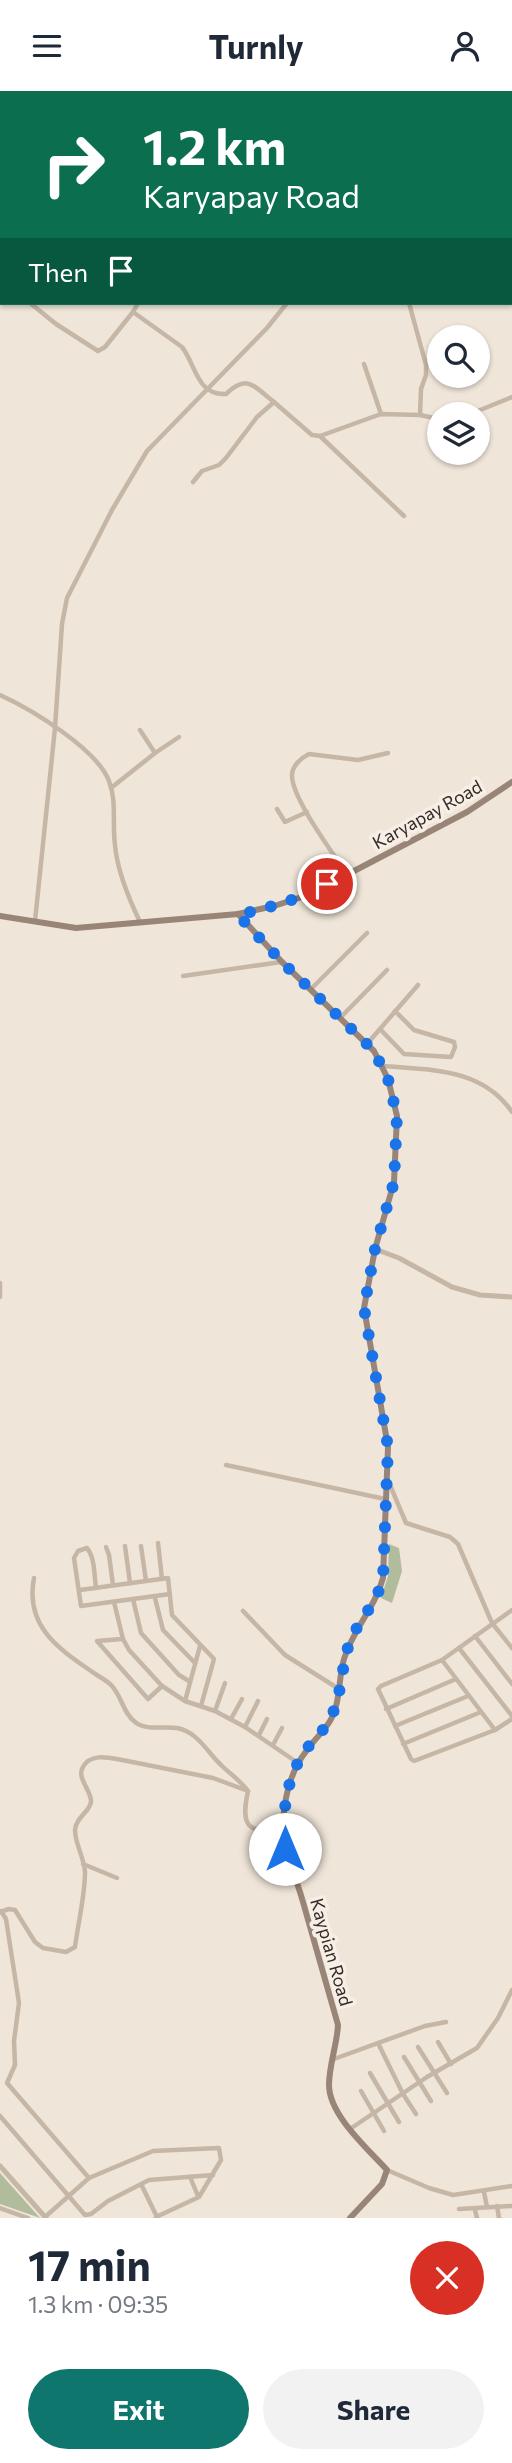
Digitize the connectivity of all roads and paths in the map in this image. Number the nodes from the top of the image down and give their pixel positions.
1 (32, 305) edge
2 (137, 305) edge
3 (284, 305) edge
4 (410, 305) edge
5 (132, 312) junction
6 (364, 364) dead end
7 (206, 389) junction
8 (512, 397) edge
9 (274, 403) junction
10 (490, 406) edge
11 (381, 414) junction
12 (420, 415) junction
13 (427, 416) edge
14 (320, 436) junction
15 (192, 482) dead end
16 (404, 516) dead end
17 (0, 695) edge
18 (55, 728) junction
19 (140, 730) dead end
20 (179, 737) dead end
21 (155, 753) junction
22 (388, 753) dead end
23 (512, 782) edge
24 (111, 788) junction
25 (277, 809) dead end
26 (307, 812) junction
27 (346, 873) junction
28 (238, 915) junction
29 (0, 916) edge
30 (35, 921) junction
31 (140, 923) junction
32 (367, 933) dead end
33 (282, 962) junction
34 (387, 970) dead end
35 (183, 976) dead end
36 (418, 985) dead end
37 (310, 990) junction
38 (395, 1011) junction
39 (340, 1018) junction
40 (380, 1029) junction
41 (366, 1044) junction
42 (383, 1066) junction
43 (512, 1112) edge
44 (375, 1249) junction
45 (0, 1283) edge
46 (0, 1297) edge
47 (512, 1297) edge
48 (226, 1465) dead end
49 (385, 1474) junction
50 (385, 1499) junction
51 (158, 1543) dead end
52 (125, 1546) dead end
53 (141, 1546) dead end
54 (106, 1548) dead end
55 (34, 1578) dead end
56 (162, 1579) junction
57 (146, 1581) junction
58 (130, 1583) junction
59 (113, 1585) junction
60 (96, 1588) junction
61 (80, 1590) junction
62 (170, 1594) junction
63 (155, 1598) junction
64 (133, 1599) junction
65 (114, 1602) junction
66 (512, 1610) edge
67 (243, 1611) dead end
68 (492, 1623) junction
69 (475, 1636) junction
70 (123, 1639) junction
71 (200, 1646) junction
72 (459, 1648) junction
73 (512, 1648) edge
74 (442, 1660) junction
75 (195, 1663) junction
76 (456, 1679) junction
77 (189, 1681) junction
78 (225, 1683) dead end
79 (512, 1684) edge
80 (162, 1686) junction
81 (339, 1689) junction
82 (468, 1696) junction
83 (242, 1699) dead end
84 (185, 1701) junction
85 (258, 1701) dead end
86 (201, 1706) junction
87 (386, 1709) junction
88 (215, 1711) junction
89 (481, 1713) junction
90 (512, 1718) edge
91 (231, 1719) junction
92 (267, 1719) dead end
93 (244, 1727) junction
94 (395, 1727) junction
95 (282, 1728) dead end
96 (495, 1730) junction
97 (259, 1735) junction
98 (403, 1744) junction
99 (273, 1745) junction
100 (298, 1763) junction
101 (248, 1791) junction
102 (283, 1832) junction
103 (83, 1864) junction
104 (117, 1878) dead end
105 (1, 1912) edge
106 (512, 1990) edge
107 (446, 2022) dead end
108 (438, 2042) dead end
109 (378, 2043) junction
110 (418, 2047) dead end
111 (404, 2057) dead end
112 (334, 2059) junction
113 (451, 2064) junction
114 (370, 2073) dead end
115 (434, 2073) junction
116 (418, 2083) junction
117 (361, 2091) dead end
118 (447, 2093) dead end
119 (403, 2094) junction
120 (431, 2101) dead end
121 (387, 2104) junction
122 (373, 2114) junction
123 (416, 2114) dead end
124 (0, 2116) edge
125 (398, 2122) dead end
126 (350, 2129) junction
127 (384, 2131) dead end
128 (0, 2166) edge
129 (387, 2170) junction
130 (213, 2175) junction
131 (190, 2177) junction
132 (89, 2178) junction
133 (142, 2186) junction
134 (512, 2186) edge
135 (484, 2192) junction
136 (68, 2197) junction
137 (199, 2197) junction
138 (497, 2206) junction
139 (512, 2206) edge
140 (487, 2207) junction
141 (0, 2208) edge
142 (459, 2209) dead end
143 (475, 2210) junction
144 (157, 2217) edge
145 (28, 2218) edge
146 (46, 2218) edge
147 (350, 2218) edge
148 (477, 2218) edge
149 (499, 2218) edge

1 - 5 street
2 - 5 street
3 - 7 street
4 - 12 street
5 - 7 street
6 - 11 street
7 - 9 street
7 - 18 street
8 - 10 street
9 - 14 street
9 - 15 street
11 - 12 street
11 - 14 street
12 - 13 street
14 - 16 street
17 - 18 street
18 - 24 street
18 - 30 street
19 - 21 street
20 - 21 street
21 - 24 street
22 - 26 street
23 - 27 main road, Karyapay Road
24 - 31 street
25 - 26 street
26 - 27 street
27 - 28 main road, Karyapay Road
28 - 31 main road, Karyapay Road
28 - 33 main road, Kaypian Road
29 - 30 main road, Karyapay Road
30 - 31 main road, Karyapay Road
32 - 37 street
33 - 35 street
33 - 37 main road, Kaypian Road
34 - 39 street
36 - 38 street
37 - 39 main road, Kaypian Road
38 - 40 street
38 - 40 street
39 - 41 main road, Kaypian Road
40 - 41 street
41 - 42 main road, Kaypian Road
42 - 43 street
42 - 44 main road, Kaypian Road
44 - 47 street
44 - 49 main road, Kaypian Road
45 - 46 street
48 - 50 street
49 - 50 main road, Kaypian Road
49 - 68 street
50 - 81 main road, Kaypian Road
51 - 56 street
52 - 58 street
53 - 57 street
54 - 59 street
55 - 101 street
56 - 57 street
56 - 62 street
57 - 58 street
58 - 59 street
59 - 60 street
60 - 61 street
60 - 61 street
61 - 65 street
62 - 63 street
62 - 71 street
63 - 64 street
63 - 75 street
64 - 65 street
64 - 77 street
65 - 70 street
66 - 68 street
67 - 81 street
68 - 69 street
68 - 73 street
69 - 72 street
69 - 79 street
70 - 80 street
70 - 80 street
71 - 75 street
71 - 86 street
72 - 74 street
72 - 90 street
74 - 76 street
74 - 87 street
75 - 77 street
76 - 82 street
76 - 87 street
77 - 84 street
78 - 88 street
80 - 84 street
81 - 100 main road, Kaypian Road
82 - 89 street
82 - 94 street
83 - 91 street
84 - 86 street
85 - 93 street
86 - 88 street
87 - 94 street
88 - 91 street
89 - 96 street
89 - 98 street
90 - 96 street
91 - 93 street
92 - 97 street
93 - 97 street
94 - 98 street
95 - 99 street
96 - 98 street
97 - 99 street
99 - 100 street
100 - 102 main road, Kaypian Road
101 - 102 street
101 - 103 street
102 - 112 main road, Kaypian Road
103 - 104 street
103 - 105 street
105 - 132 street
106 - 113 street
107 - 109 street
108 - 113 street
109 - 112 street
109 - 119 street
110 - 115 street
111 - 116 street
112 - 126 main road, Kaypian Road
113 - 115 street
114 - 121 street
115 - 116 street
115 - 118 street
116 - 119 street
116 - 120 street
117 - 122 street
119 - 121 street
119 - 123 street
121 - 122 street
121 - 125 street
122 - 126 street
122 - 127 street
124 - 136 street
126 - 129 main road, Kaypian Road
128 - 146 street
129 - 135 street
129 - 147 main road
130 - 131 street
130 - 132 street
130 - 137 street
131 - 133 street
131 - 137 street
132 - 136 street
133 - 136 street
133 - 144 street
134 - 135 street
135 - 140 street
136 - 146 street
137 - 144 street
138 - 139 street
138 - 140 street
138 - 149 street
140 - 143 street
141 - 145 street
142 - 143 street
143 - 148 street

